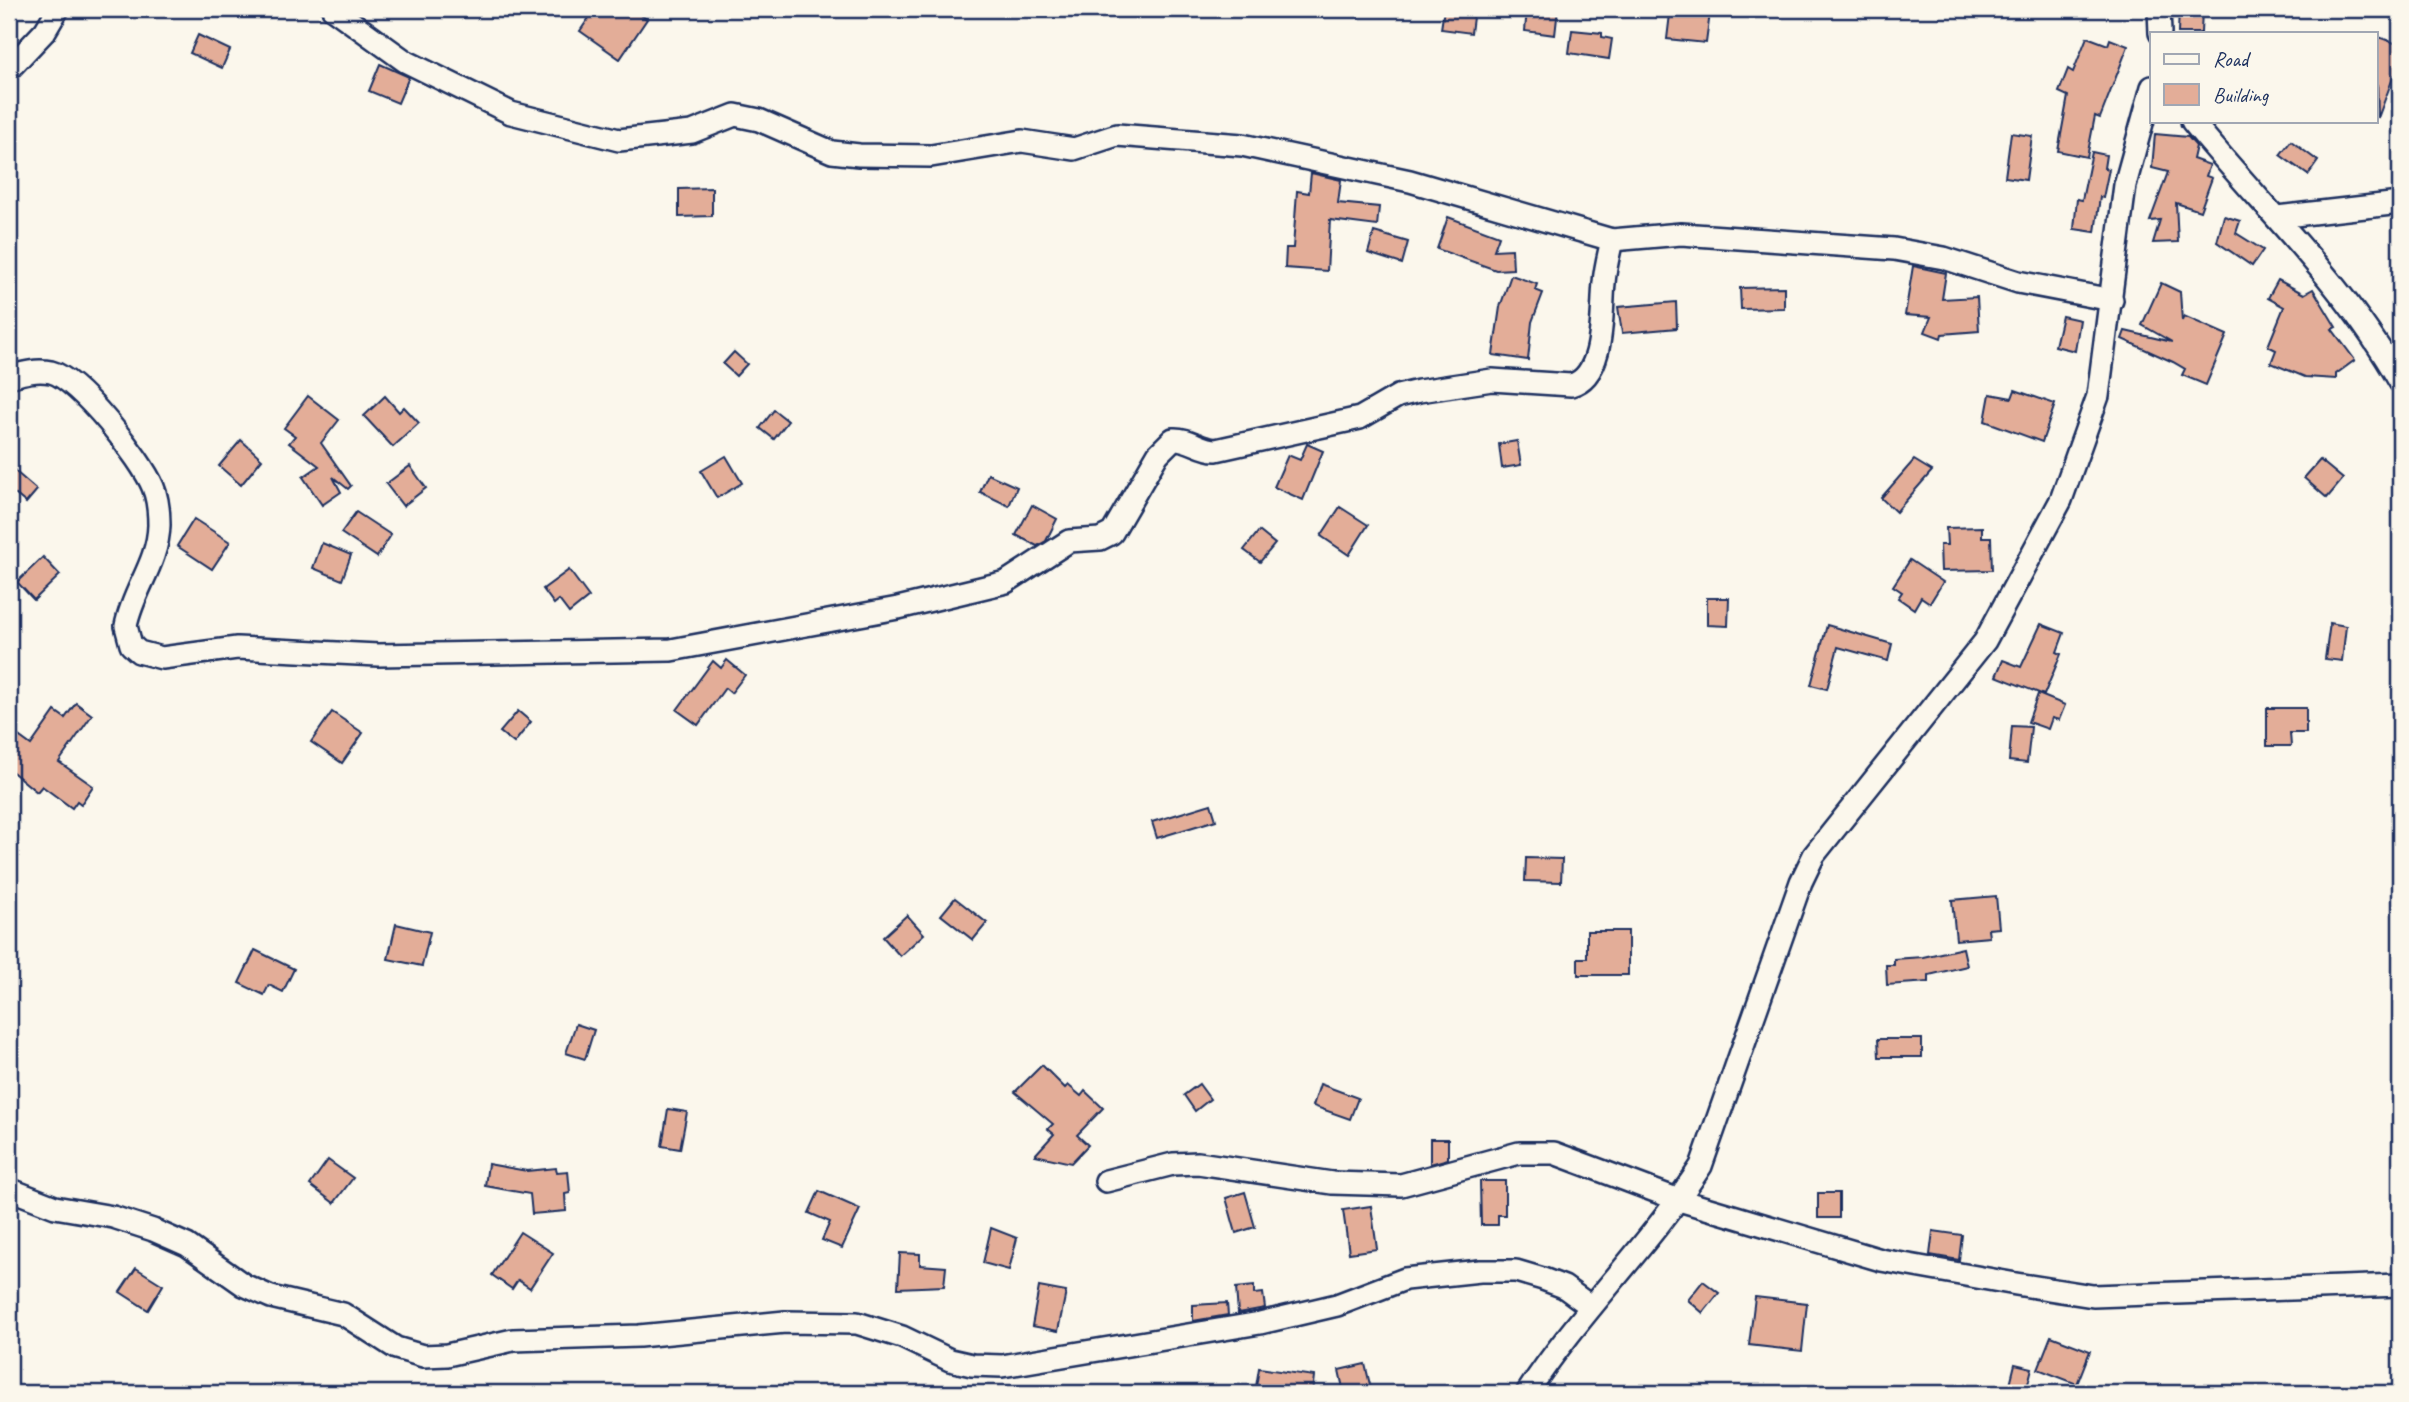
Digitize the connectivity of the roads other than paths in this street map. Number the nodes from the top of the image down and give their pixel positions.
1 (58, 9) edge
2 (332, 9) edge
3 (2159, 9) edge
4 (2160, 32) edge
5 (9, 69) edge
6 (2150, 94) edge
7 (2193, 122) edge
8 (2400, 204) edge
9 (2277, 217) junction
10 (1612, 240) junction
11 (2112, 300) junction
12 (9, 377) edge
13 (2400, 382) edge
14 (1106, 1181) dead end
15 (9, 1189) edge
16 (1679, 1200) junction
17 (2400, 1285) edge
18 (1590, 1306) junction
19 (1527, 1393) edge

1 - 5 street
2 - 10 street
3 - 4 street
6 - 11 street
7 - 9 street
8 - 9 street
9 - 13 street
10 - 11 street
10 - 12 street
11 - 16 street
14 - 16 street
15 - 18 street
16 - 17 street
16 - 18 street
18 - 19 street

